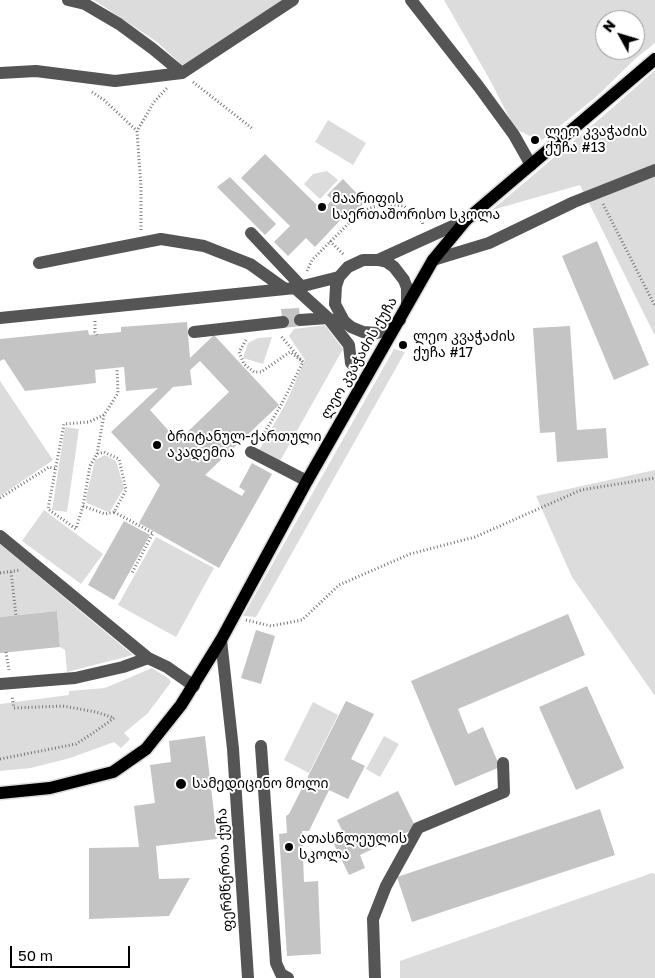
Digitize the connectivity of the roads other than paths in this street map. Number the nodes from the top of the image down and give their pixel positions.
1 (68, 0) edge
2 (293, 0) edge
3 (411, 0) edge
4 (655, 59) edge
5 (0, 73) edge
6 (182, 73) junction
7 (531, 165) junction
8 (655, 170) edge
9 (466, 220) junction
10 (251, 233) dead end
11 (378, 260) junction
12 (433, 260) junction
13 (38, 263) dead end
14 (339, 277) junction
15 (294, 288) junction
16 (407, 304) junction
17 (0, 318) edge
18 (328, 318) junction
19 (300, 320) dead end
20 (400, 320) junction
21 (282, 322) dead end
22 (351, 327) junction
23 (194, 332) dead end
24 (351, 363) dead end
25 (252, 452) road end
26 (307, 481) junction
27 (0, 536) edge
28 (221, 640) junction
29 (148, 658) junction
30 (5, 684) edge
31 (194, 686) junction
32 (261, 746) dead end
33 (503, 762) dead end
34 (0, 793) edge
35 (248, 978) edge
36 (288, 978) edge
37 (375, 978) edge

1 - 6 street
2 - 6 street
3 - 7 street
4 - 7 main road, ლეო კვაჭაძის ქუჩა
5 - 6 street
7 - 9 main road, ლეო კვაჭაძის ქუჩა
8 - 12 street
9 - 11 street
9 - 12 main road, ლეო კვაჭაძის ქუჩა
10 - 15 street
11 - 14 street
11 - 16 street
12 - 16 main road, ლეო კვაჭაძის ქუჩა
13 - 15 street
14 - 15 street
14 - 22 street
15 - 17 street
15 - 18 street
16 - 20 main road, ლეო კვაჭაძის ქუჩა
18 - 19 street
18 - 22 street
18 - 24 street
20 - 22 street
20 - 26 main road, ლეო კვაჭაძის ქუჩა
21 - 23 street
25 - 26 street
26 - 28 main road, ლეო კვაჭაძის ქუჩა
27 - 29 street
28 - 31 main road, ლეო კვაჭაძის ქუჩა
28 - 35 street, ფერმწერთა ქუჩა
29 - 30 street
29 - 31 street
31 - 34 main road, ლეო კვაჭაძის ქუჩა
32 - 36 street
33 - 37 street

